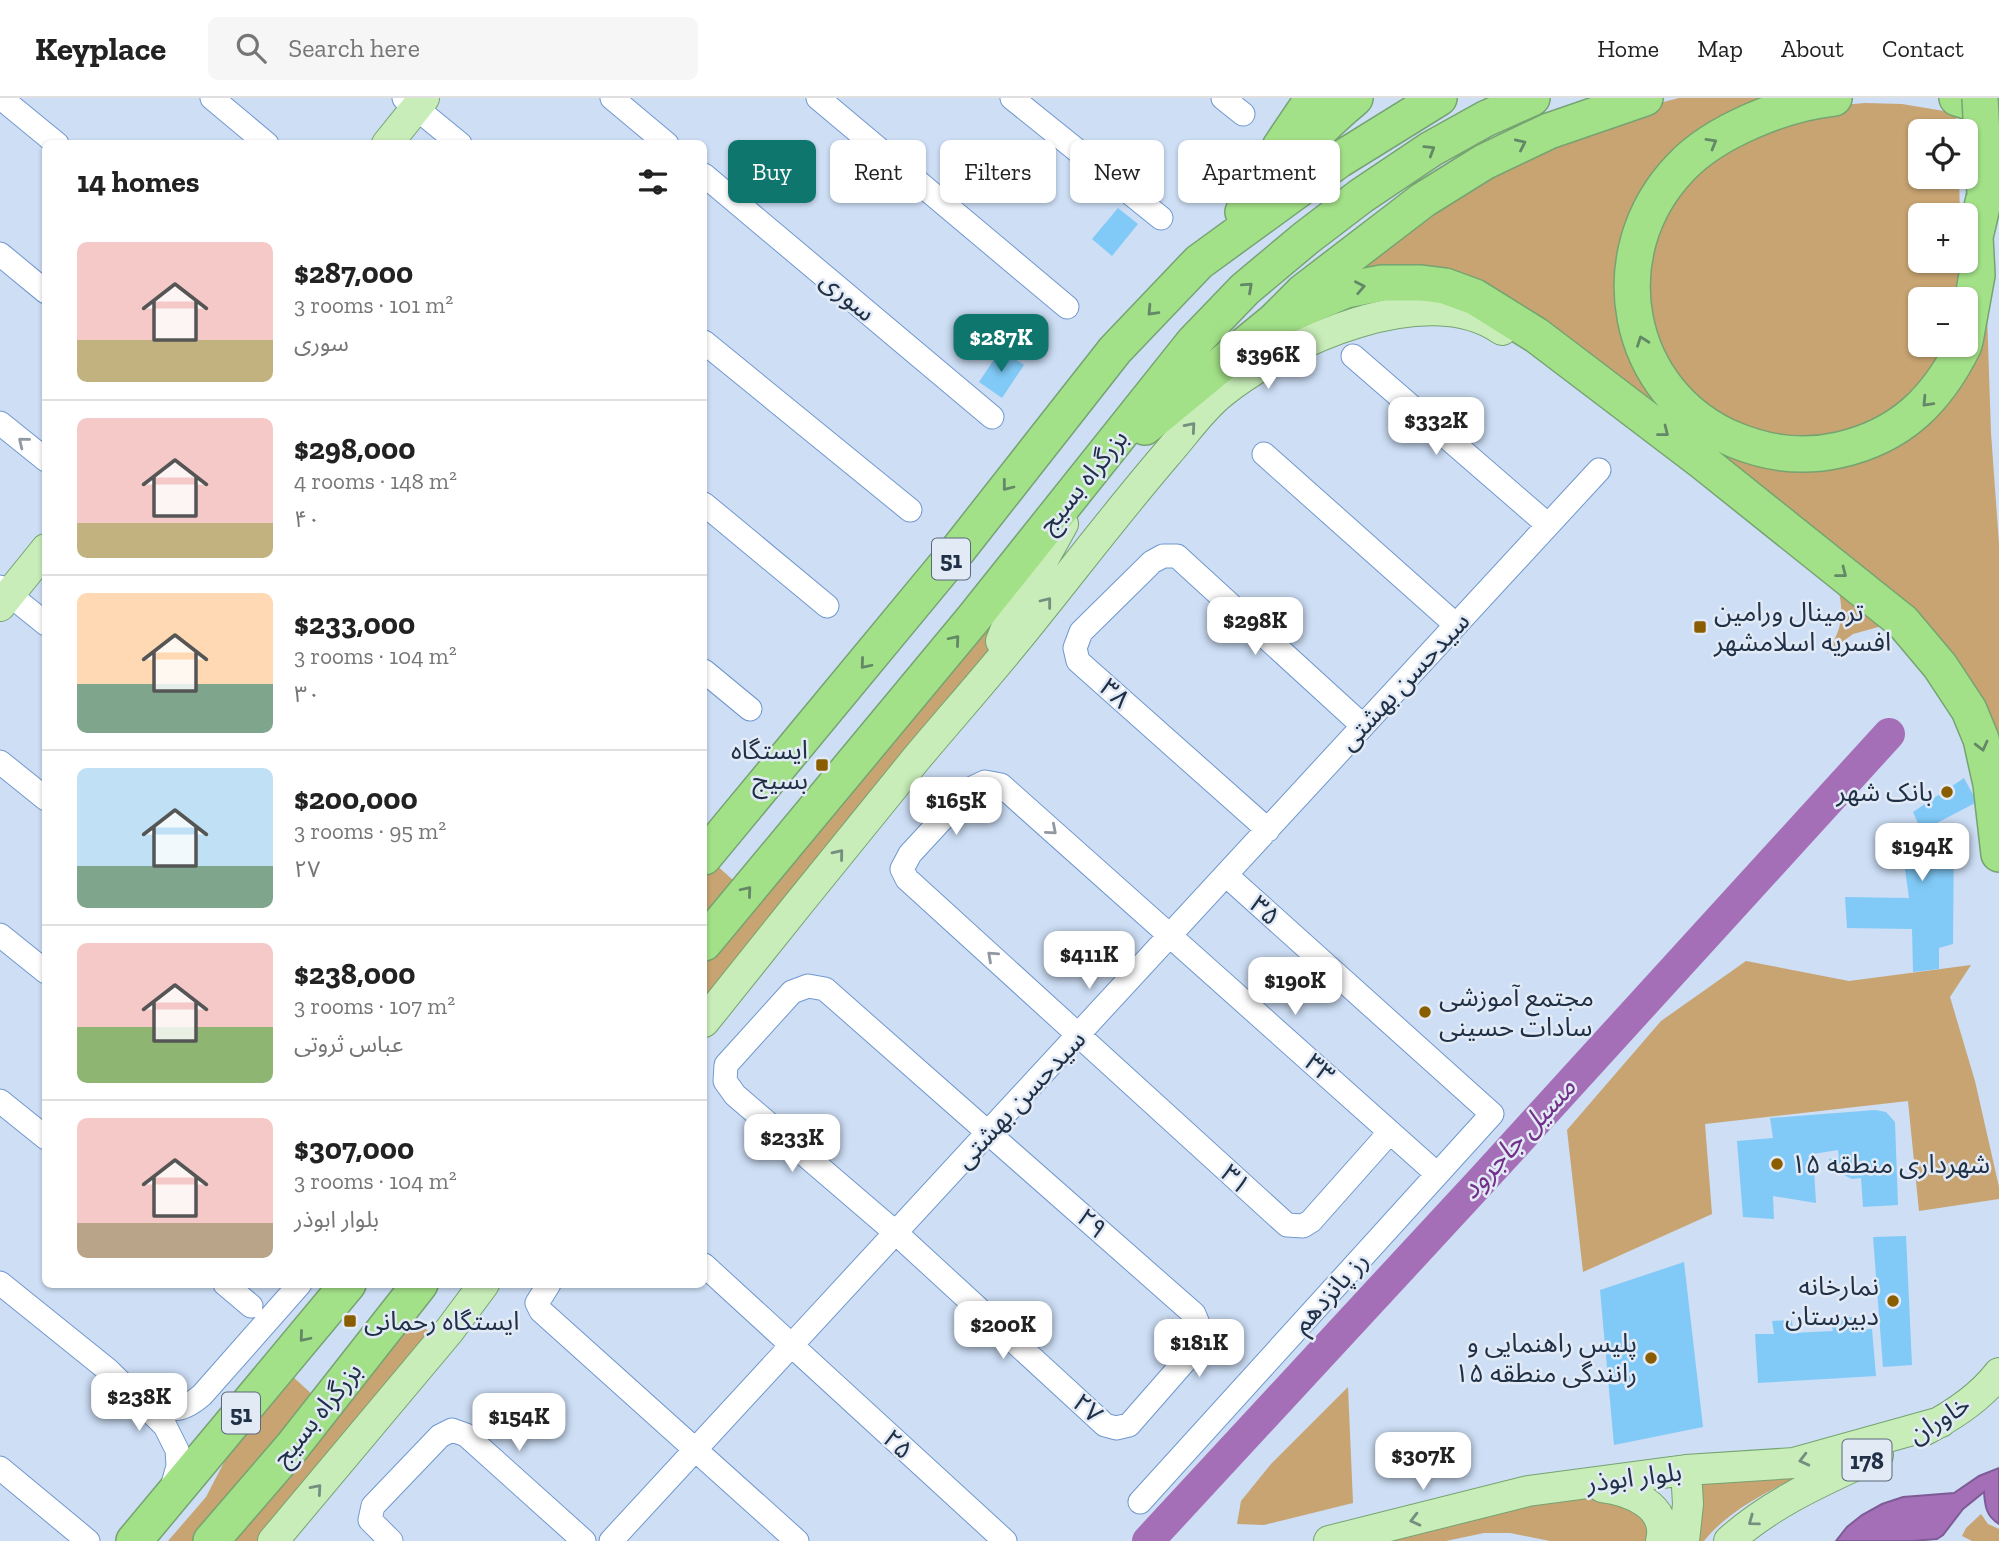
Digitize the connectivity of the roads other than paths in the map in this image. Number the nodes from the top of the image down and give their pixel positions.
1 (1, 98) edge
2 (212, 98) edge
3 (612, 98) edge
4 (818, 98) edge
5 (1012, 98) edge
6 (1223, 98) edge
7 (1314, 98) edge
8 (1355, 98) edge
9 (1439, 98) edge
10 (1532, 98) edge
11 (1645, 98) edge
12 (1834, 98) edge
13 (1957, 98) edge
14 (1979, 98) edge
15 (415, 101) edge
16 (1999, 111) edge
17 (1243, 114) dead end
18 (52, 140) edge
19 (262, 140) edge
20 (390, 140) edge
21 (456, 140) edge
22 (662, 140) edge
23 (1285, 140) edge
24 (1309, 140) edge
25 (707, 178) edge
26 (1985, 194) junction
27 (1251, 203) edge
28 (1161, 218) dead end
29 (0, 254) edge
30 (1199, 262) junction
31 (1999, 283) edge
32 (1975, 287) edge
33 (42, 289) edge
34 (1067, 307) dead end
35 (1274, 321) junction
36 (707, 344) edge
37 (1353, 356) dead end
38 (1957, 357) edge
39 (1635, 410) junction
40 (992, 417) dead end
41 (0, 423) edge
42 (1264, 454) dead end
43 (42, 457) edge
44 (1093, 470) junction
45 (1599, 470) dead end
46 (707, 506) edge
47 (910, 510) dead end
48 (1548, 525) junction
49 (42, 553) edge
50 (3, 596) edge
51 (827, 606) dead end
52 (42, 621) edge
53 (1456, 625) junction
54 (707, 673) edge
55 (988, 674) junction
56 (750, 709) dead end
57 (1363, 726) junction
58 (0, 762) edge
59 (1001, 785) joint
60 (42, 796) edge
61 (1268, 830) junction
62 (707, 853) edge
63 (1999, 854) edge
64 (1226, 875) junction
65 (0, 935) edge
66 (1171, 935) junction
67 (707, 939) edge
68 (42, 969) edge
69 (707, 1017) edge
70 (1079, 1034) junction
71 (725, 1081) joint
72 (0, 1101) edge
73 (1492, 1114) joint
74 (989, 1132) junction
75 (1390, 1132) junction
76 (42, 1135) edge
77 (1437, 1174) junction
78 (896, 1233) junction
79 (707, 1268) edge
80 (0, 1283) edge
81 (230, 1288) edge
82 (296, 1288) edge
83 (345, 1288) edge
84 (417, 1288) edge
85 (481, 1288) edge
86 (546, 1288) edge
87 (251, 1306) dead end
88 (792, 1346) junction
89 (108, 1370) junction
90 (1999, 1373) edge
91 (1941, 1422) junction
92 (1129, 1425) joint
93 (696, 1449) junction
94 (0, 1468) edge
95 (1686, 1470) junction
96 (1528, 1491) junction
97 (167, 1501) junction
98 (1140, 1502) dead end
99 (88, 1541) edge
100 (134, 1541) edge
101 (211, 1541) edge
102 (273, 1541) edge
103 (391, 1541) edge
104 (584, 1541) edge
105 (611, 1541) edge
106 (797, 1541) edge
107 (1004, 1541) edge
108 (1329, 1541) edge
109 (1661, 1541) edge
110 (1684, 1541) edge
111 (1729, 1541) edge

1 - 18 street
2 - 19 street
3 - 22 street
4 - 34 street
5 - 28 street
6 - 17 street
7 - 23 highway
8 - 24 highway
9 - 30 highway, 51
44 -> 10 highway, بزرگراه بسیج / 51
35 -> 11 highway
38 -> 12 highway
13 - 16 highway
14 - 26 highway, bridge
15 - 20 main road
15 - 21 street
25 - 40 street, سوری
26 - 31 highway
26 - 32 highway
27 - 30 highway
29 - 33 street
30 -> 62 highway, 51
35 -> 39 highway
35 - 44 highway
36 - 47 street
37 - 48 street
55 -> 39 main road
39 -> 63 highway
43 -> 41 street
42 - 53 street
44 - 55 main road
67 -> 44 highway, بزرگراه بسیج / 51
45 - 48 street, سیدحسن بهشتی
46 - 51 street
48 - 53 street, سیدحسن بهشتی
49 - 50 main road
50 - 52 street
53 - 57 street, سیدحسن بهشتی
54 - 56 street
69 -> 55 main road
57 - 61 street, سیدحسن بهشتی
57 - 61 street, ۳۸
58 - 60 street
59 -> 66 street, ۳۳
70 -> 59 street, ۳۱
61 - 64 street, سیدحسن بهشتی
64 - 66 street, سیدحسن بهشتی
64 - 73 street, ۳۵
65 - 68 street
66 - 70 street, سیدحسن بهشتی
66 - 75 street, ۳۳
70 - 74 street, سیدحسن بهشتی
70 - 75 street, ۳۱
71 - 74 street, ۲۹
71 - 78 street, ۲۷
72 - 76 street
73 - 77 street, رز پانزدهم
74 - 78 street, سیدحسن بهشتی
74 - 92 street, ۲۹
75 - 77 street, ۳۳
77 - 98 street, رز پانزدهم
78 - 88 street, سیدحسن بهشتی
78 - 92 street, ۲۷
79 - 88 street, ۲۵
80 - 89 street
81 - 87 street
82 - 89 street
83 -> 97 highway, 51
84 - 101 highway, بزرگراه بسیج / 51
102 -> 85 main road
86 - 93 street
88 - 93 street, سیدحسن بهشتی
88 - 107 street, ۲۵
89 - 97 street
90 - 91 main road, خاوران / 178
91 -> 95 main road, بلوار ابوذر
91 -> 111 main road, خاوران / 178
93 - 105 street, سیدحسن بهشتی
93 - 106 street
94 - 99 street
95 - 96 main road, بلوار ابوذر
95 - 110 main road
96 -> 108 main road, بلوار ابوذر
96 - 109 main road
97 - 100 highway, 51
103 - 104 street

